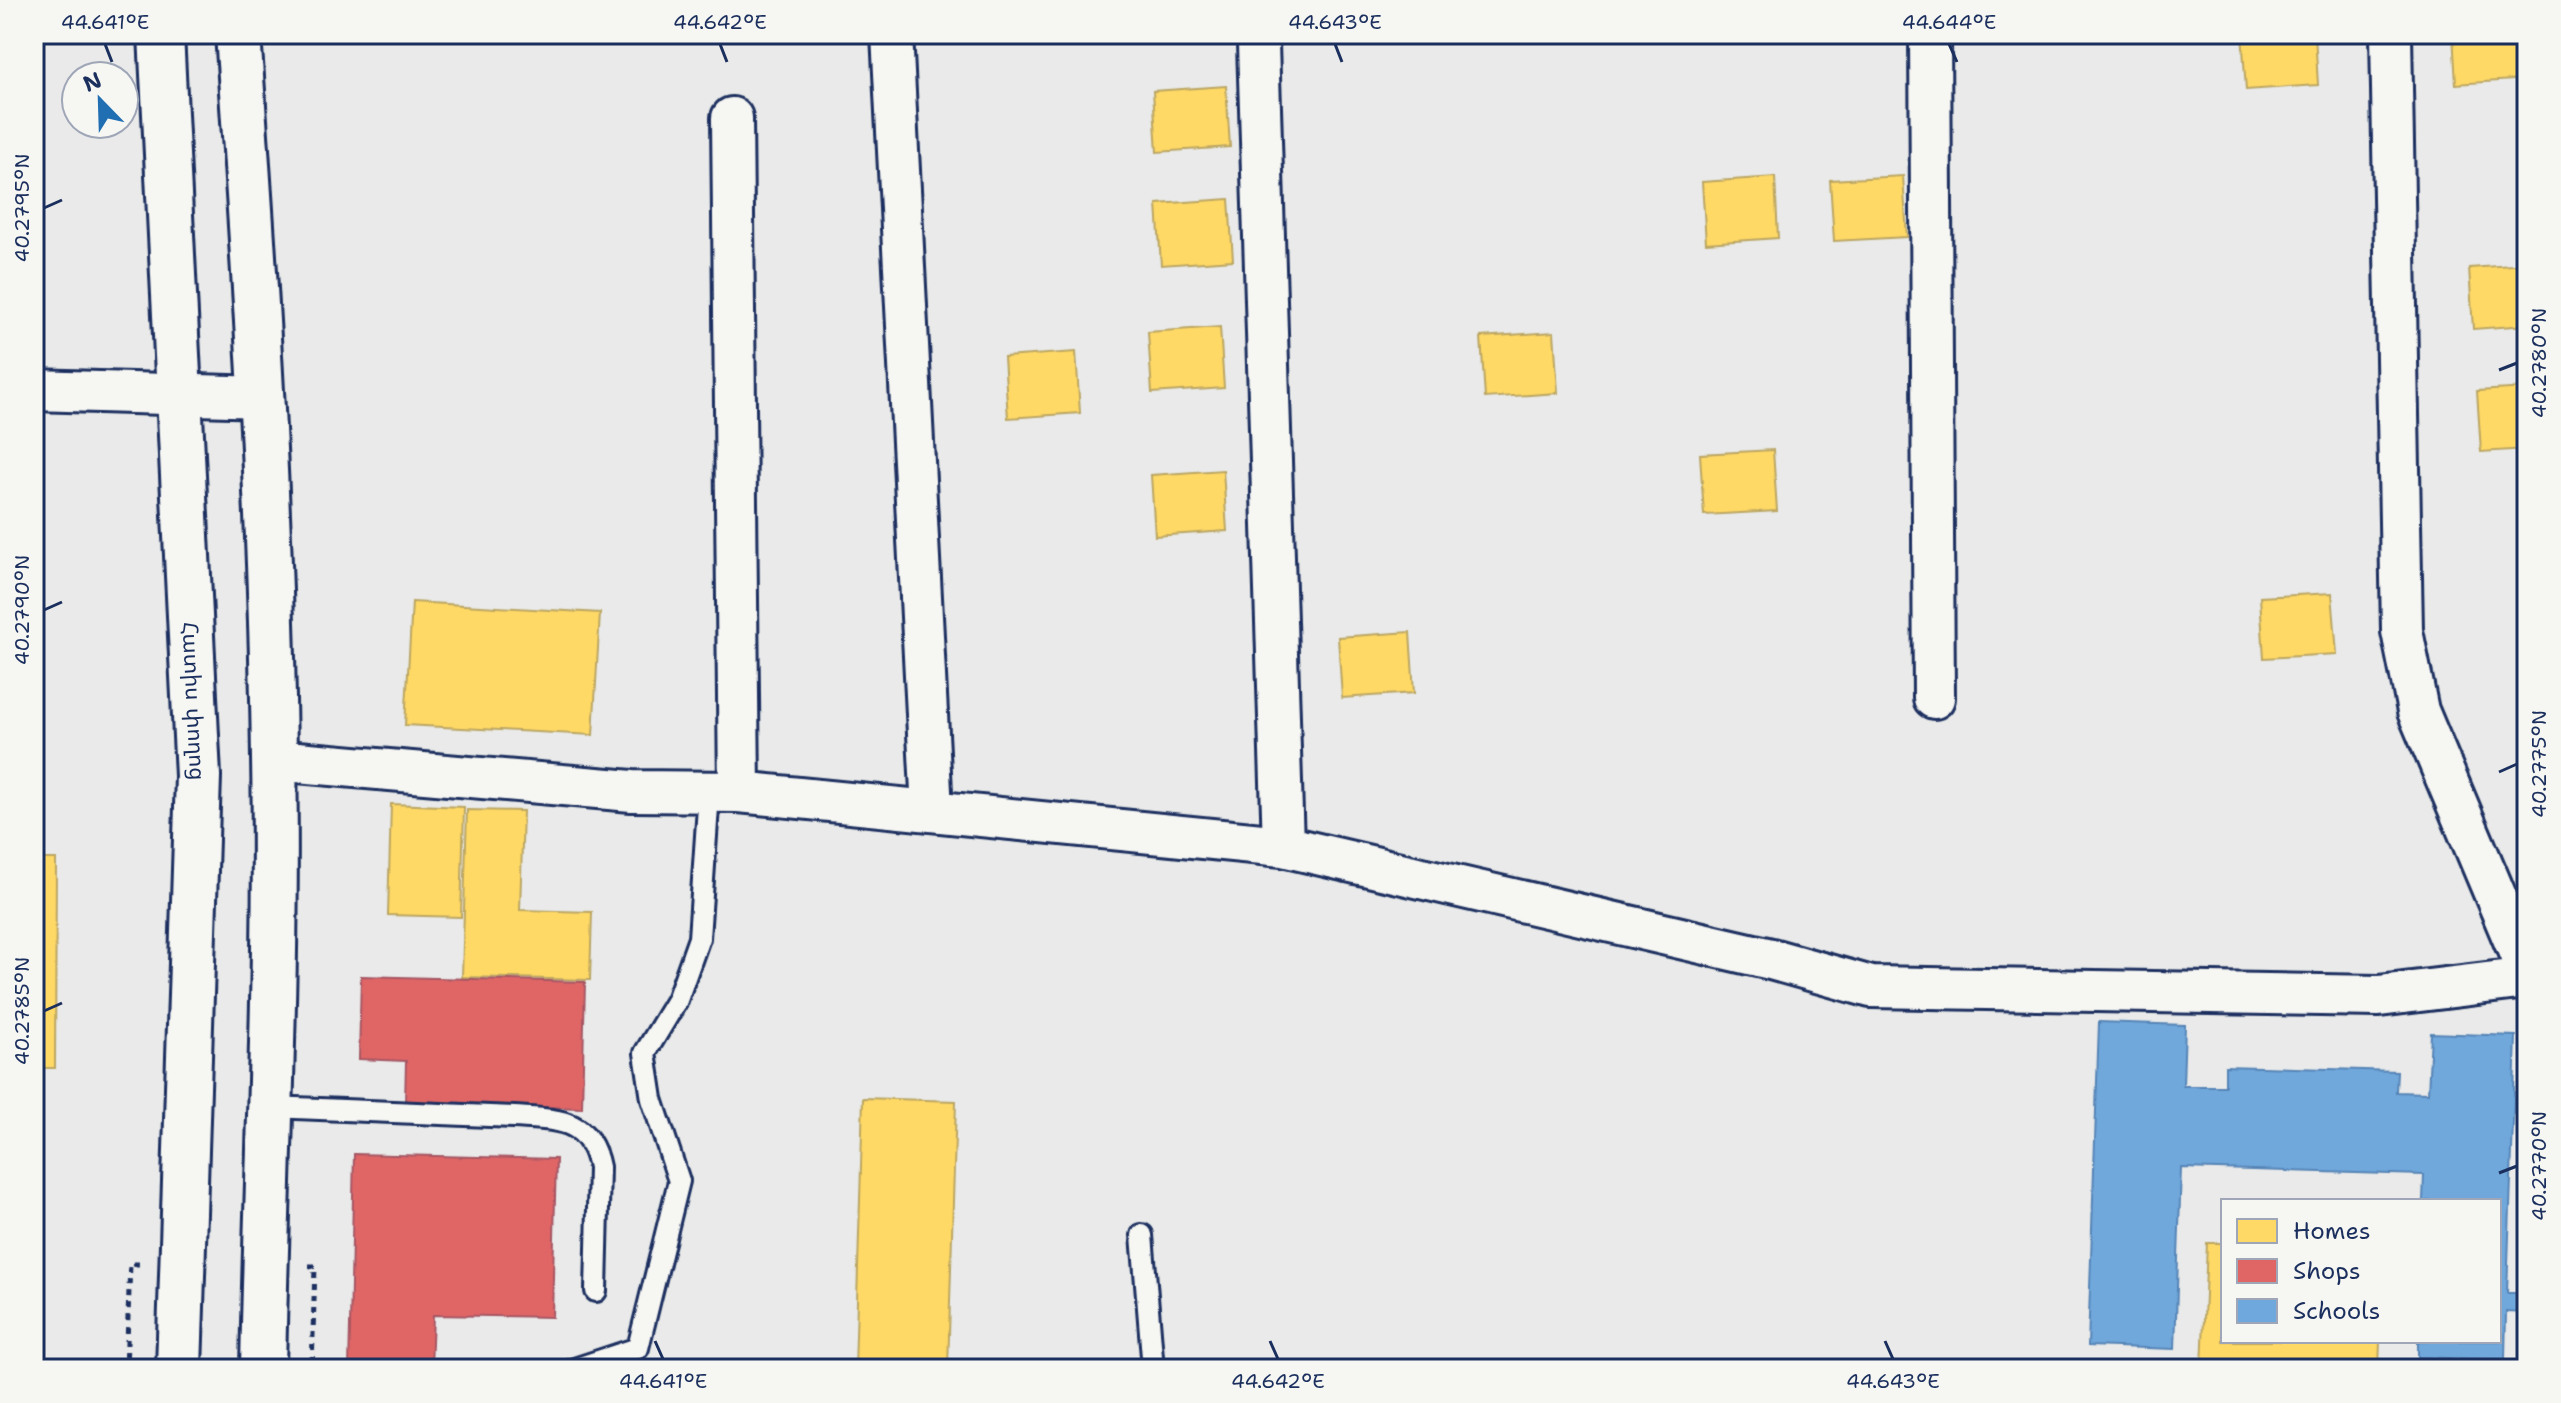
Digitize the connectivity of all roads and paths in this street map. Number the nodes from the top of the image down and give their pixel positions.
1 (161, 34) edge
2 (238, 34) edge
3 (892, 34) edge
4 (1261, 34) edge
5 (1930, 34) edge
6 (2391, 34) edge
7 (732, 118) dead end
8 (34, 390) edge
9 (178, 395) junction
10 (263, 397) junction
11 (1934, 698) dead end
12 (274, 760) junction
13 (724, 792) junction
14 (932, 811) junction
15 (1283, 846) junction
16 (2527, 971) edge
17 (2527, 978) edge
18 (271, 1107) junction
19 (1142, 1235) dead end
20 (130, 1264) dead end
21 (315, 1266) dead end
22 (596, 1291) dead end
23 (126, 1369) edge
24 (179, 1369) edge
25 (263, 1369) edge
26 (312, 1369) edge
27 (574, 1369) edge
28 (1153, 1369) edge

1 - 9 main road, Հատիս փողոց
2 - 10 main road
3 - 14 street
4 - 15 street
5 - 11 street
6 - 16 street
7 - 13 street
8 - 9 street
9 - 10 street
9 - 24 main road, Հատիս փողոց
10 - 12 main road
12 - 13 street
12 - 18 main road
13 - 14 street
13 - 27 lane
14 - 15 street
15 - 17 street
18 - 22 lane
18 - 25 main road
19 - 28 lane
20 - 23 path
21 - 26 path

